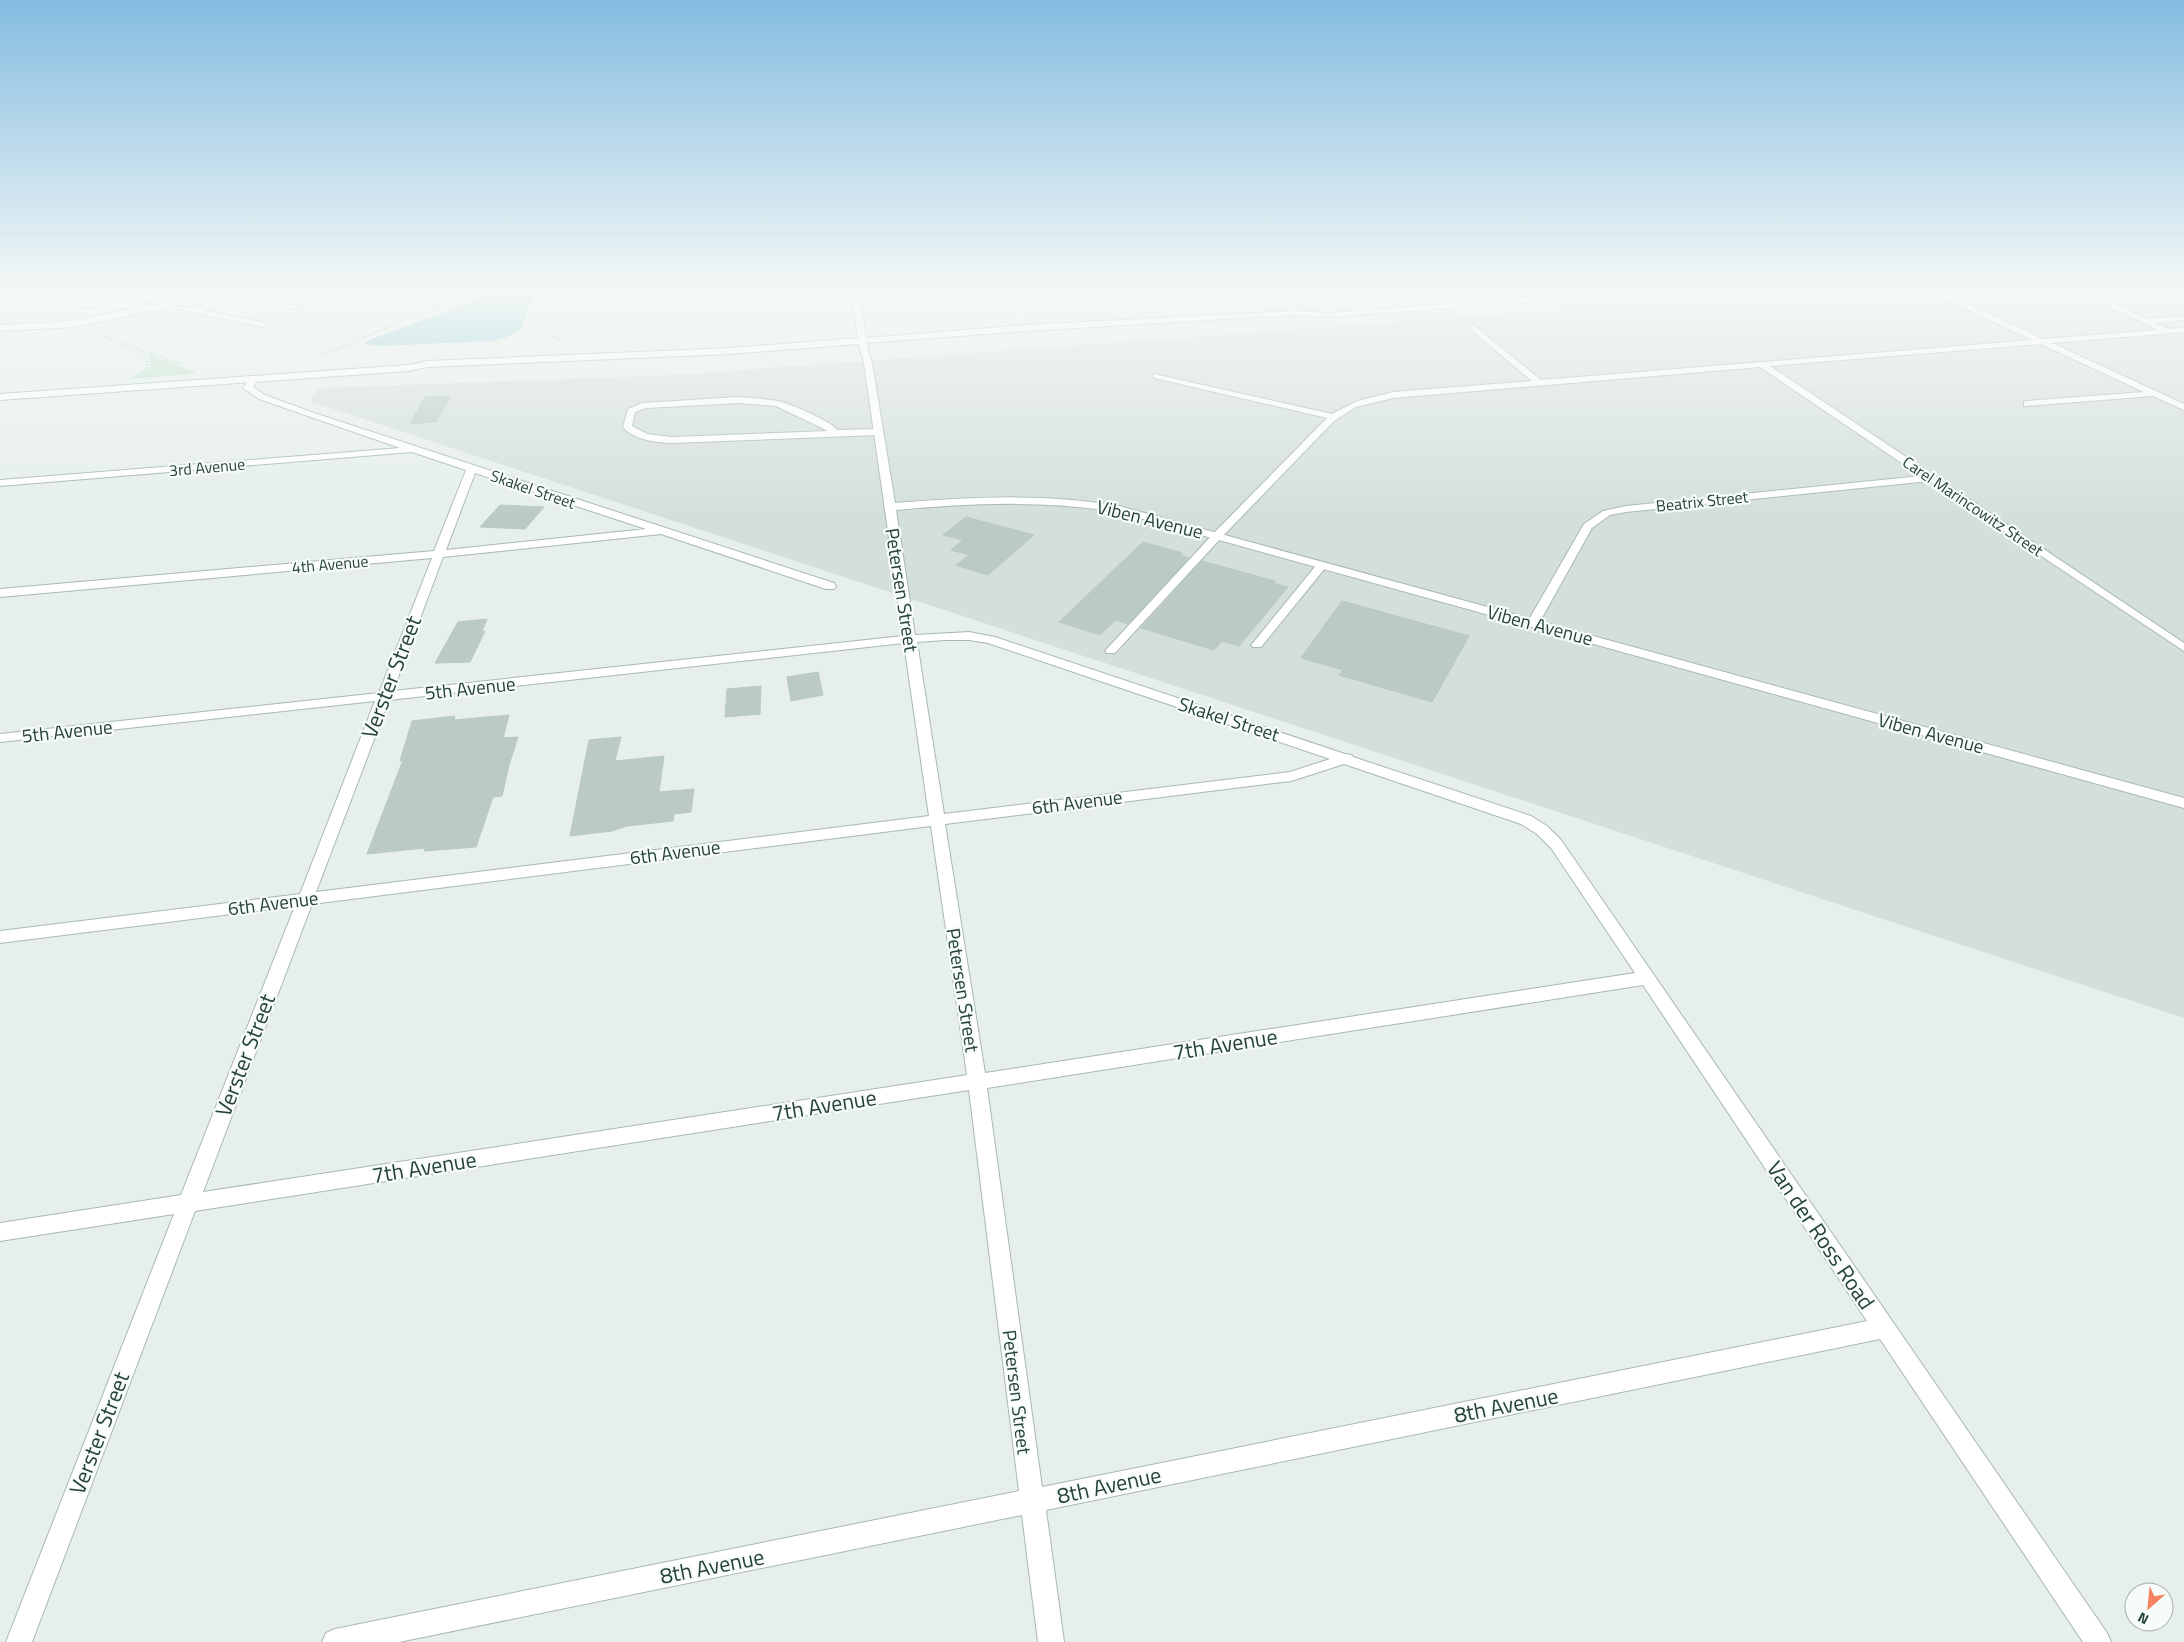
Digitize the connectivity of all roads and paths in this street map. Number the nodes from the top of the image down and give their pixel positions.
1 (179, 364) edge
2 (650, 364) edge
3 (868, 364) edge
4 (1516, 364) edge
5 (1779, 364) edge
6 (2089, 364) edge
7 (183, 365) dead end
8 (1762, 365) junction
9 (1157, 376) dead end
10 (252, 379) junction
11 (1539, 383) junction
12 (2154, 393) junction
13 (0, 397) edge
14 (2027, 404) dead end
15 (2184, 407) edge
16 (1334, 417) junction
17 (878, 432) junction
18 (834, 433) junction
19 (415, 450) junction
20 (472, 468) junction
21 (1931, 478) junction
22 (0, 483) edge
23 (890, 507) junction
24 (659, 531) junction
25 (1217, 536) junction
26 (438, 554) junction
27 (1322, 565) junction
28 (830, 586) dead end
29 (0, 594) edge
30 (1533, 623) junction
31 (910, 639) junction
32 (1257, 645) dead end
33 (2184, 648) edge
34 (1111, 651) dead end
35 (383, 698) junction
36 (0, 738) edge
37 (1347, 758) junction
38 (2184, 803) edge
39 (937, 820) junction
40 (1542, 830) joint
41 (305, 899) junction
42 (0, 937) edge
43 (1648, 978) junction
44 (977, 1082) junction
45 (188, 1203) junction
46 (0, 1232) edge
47 (1884, 1328) junction
48 (1031, 1501) junction
49 (19, 1642) edge
50 (335, 1642) edge
51 (1051, 1642) edge
52 (2098, 1642) edge

1 - 7 path
2 - 10 street
3 - 17 street, Petersen Street
4 - 11 lane
5 - 8 lane
6 - 12 lane
8 - 11 lane
8 - 21 lane, Carel Marincowitz Street
9 - 16 lane
10 - 13 street
10 - 19 street, Skakel Street
11 - 16 lane
12 - 14 lane
12 - 15 lane
16 - 25 lane
17 - 18 lane
17 - 23 street, Petersen Street
18 - 18 lane
19 - 20 street, Skakel Street
19 - 22 street, 3rd Avenue
20 - 24 street, Skakel Street
20 - 26 street, Verster Street
21 - 30 lane, Beatrix Street
21 - 33 lane, Carel Marincowitz Street
23 - 25 street, Viben Avenue
23 - 31 street, Petersen Street
24 - 26 street, 4th Avenue
24 - 28 street, Skakel Street
25 - 27 street, Viben Avenue
25 - 34 lane
26 - 29 street, 4th Avenue
26 - 35 street, Verster Street
27 - 30 street, Viben Avenue
27 - 32 lane
30 - 38 street, Viben Avenue
31 - 35 street, 5th Avenue
31 - 37 street, Skakel Street
31 - 39 street, Petersen Street
35 - 36 street, 5th Avenue
35 - 41 street, Verster Street
37 - 39 street, 6th Avenue
37 - 40 street, Skakel Street
39 - 41 street, 6th Avenue
39 - 44 street, Petersen Street
40 - 43 street, Van der Ross Road
41 - 42 street, 6th Avenue
41 - 45 street, Verster Street
43 - 44 street, 7th Avenue
43 - 47 street, Van der Ross Road
44 - 45 street, 7th Avenue
44 - 48 street, Petersen Street
45 - 46 street, 7th Avenue
45 - 49 street, Verster Street
47 - 48 street, 8th Avenue
47 - 52 street, Van der Ross Road
48 - 50 street, 8th Avenue
48 - 51 street, Petersen Street

